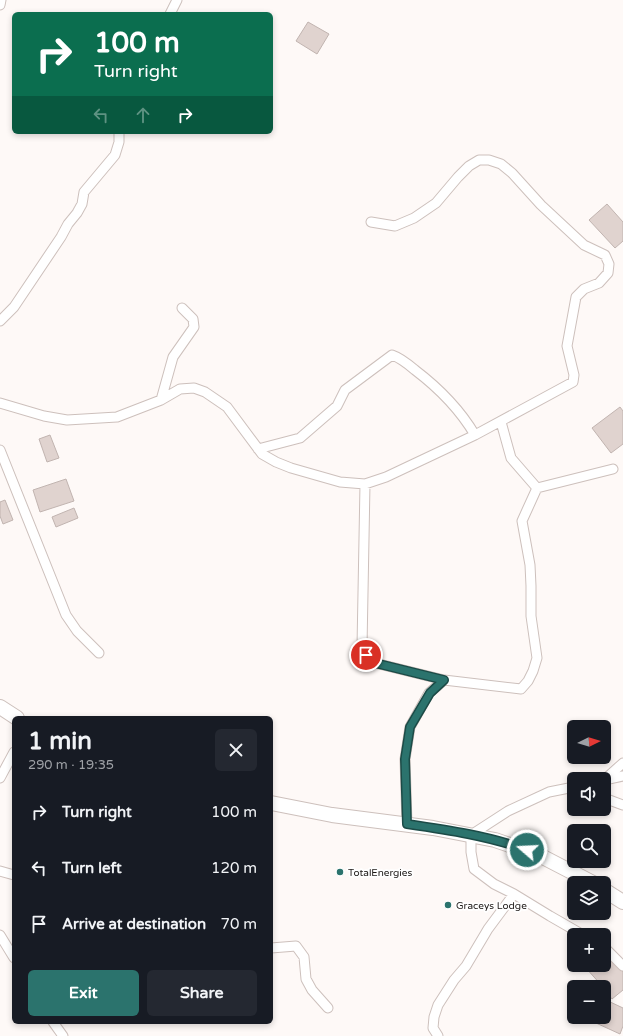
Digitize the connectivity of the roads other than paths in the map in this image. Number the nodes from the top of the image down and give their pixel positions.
1 (1, 0) edge
2 (177, 0) edge
3 (0, 5) edge
4 (171, 12) edge
5 (120, 134) edge
6 (371, 222) dead end
7 (182, 308) dead end
8 (0, 321) edge
9 (161, 400) junction
10 (0, 403) edge
11 (501, 422) junction
12 (475, 435) junction
13 (258, 449) junction
14 (0, 450) edge
15 (614, 469) dead end
16 (365, 484) junction
17 (537, 488) junction
18 (99, 653) dead end
19 (444, 680) junction
20 (0, 707) edge
21 (14, 716) edge
22 (12, 756) edge
23 (623, 763) edge
24 (611, 774) edge
25 (623, 776) edge
26 (0, 778) edge
27 (611, 779) edge
28 (567, 788) edge
29 (611, 801) edge
30 (273, 803) edge
31 (623, 805) edge
32 (407, 824) junction
33 (471, 835) junction
34 (0, 871) edge
35 (12, 874) edge
36 (580, 876) edge
37 (514, 894) junction
38 (611, 894) edge
39 (623, 902) edge
40 (571, 928) edge
41 (0, 935) edge
42 (273, 948) edge
43 (611, 954) edge
44 (12, 955) edge
45 (623, 966) edge
46 (328, 1008) dead end
47 (54, 1024) edge
48 (63, 1036) edge
49 (438, 1036) edge

1 - 3 street
2 - 4 street
5 - 8 street
6 - 11 street
7 - 9 street
9 - 10 street
9 - 13 street
11 - 12 street
11 - 17 street
12 - 13 street
12 - 16 street
13 - 16 street
14 - 18 street
15 - 17 street
16 - 19 street
17 - 19 street
19 - 32 street
20 - 21 highway
22 - 26 street
23 - 24 street
25 - 27 street
28 - 33 street
29 - 31 street
30 - 32 highway
32 - 33 highway
33 - 36 highway
33 - 37 street
34 - 35 street
37 - 40 street
37 - 49 street
38 - 39 highway
41 - 44 street
42 - 46 street
43 - 45 street
47 - 48 street

